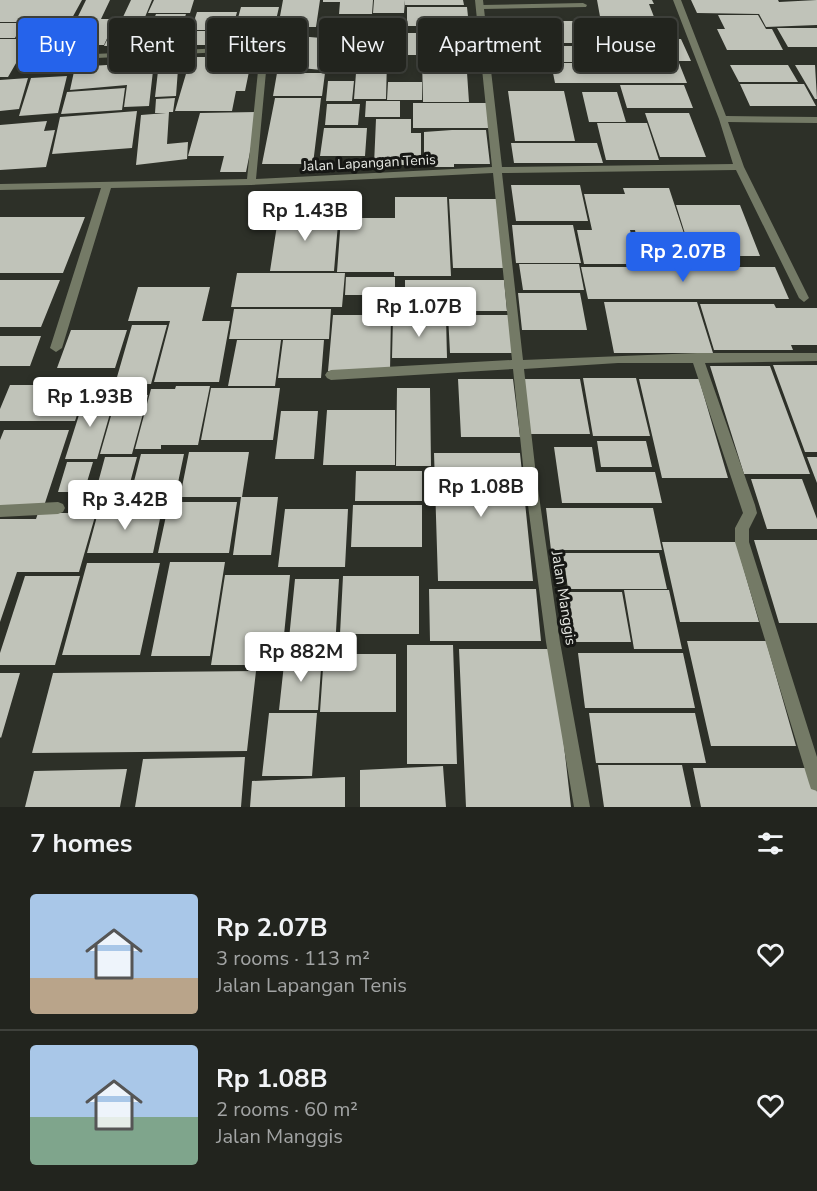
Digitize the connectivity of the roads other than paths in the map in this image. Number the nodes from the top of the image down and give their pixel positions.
1 (677, 0) edge
2 (481, 3) edge
3 (583, 6) dead end
4 (97, 56) edge
5 (723, 119) junction
6 (817, 120) edge
7 (739, 167) junction
8 (498, 170) junction
9 (251, 182) junction
10 (107, 184) junction
11 (0, 187) edge
12 (804, 298) dead end
13 (56, 348) dead end
14 (697, 357) junction
15 (817, 357) edge
16 (520, 364) junction
17 (331, 375) dead end
18 (58, 508) dead end
19 (0, 511) edge
20 (817, 783) edge
21 (582, 807) edge

1 - 5 street
2 - 3 street
2 - 8 street, Jalan Manggis
4 - 9 street
5 - 6 street
5 - 7 street
7 - 8 street, Jalan Lapangan Tenis
7 - 12 street
8 - 9 street, Jalan Lapangan Tenis
8 - 16 street, Jalan Manggis
9 - 10 street, Jalan Lapangan Tenis
10 - 11 street, Jalan Lapangan Tenis
10 - 13 street
14 - 15 street
14 - 16 street
14 - 20 street
16 - 17 street
16 - 21 street, Jalan Manggis
18 - 19 street

